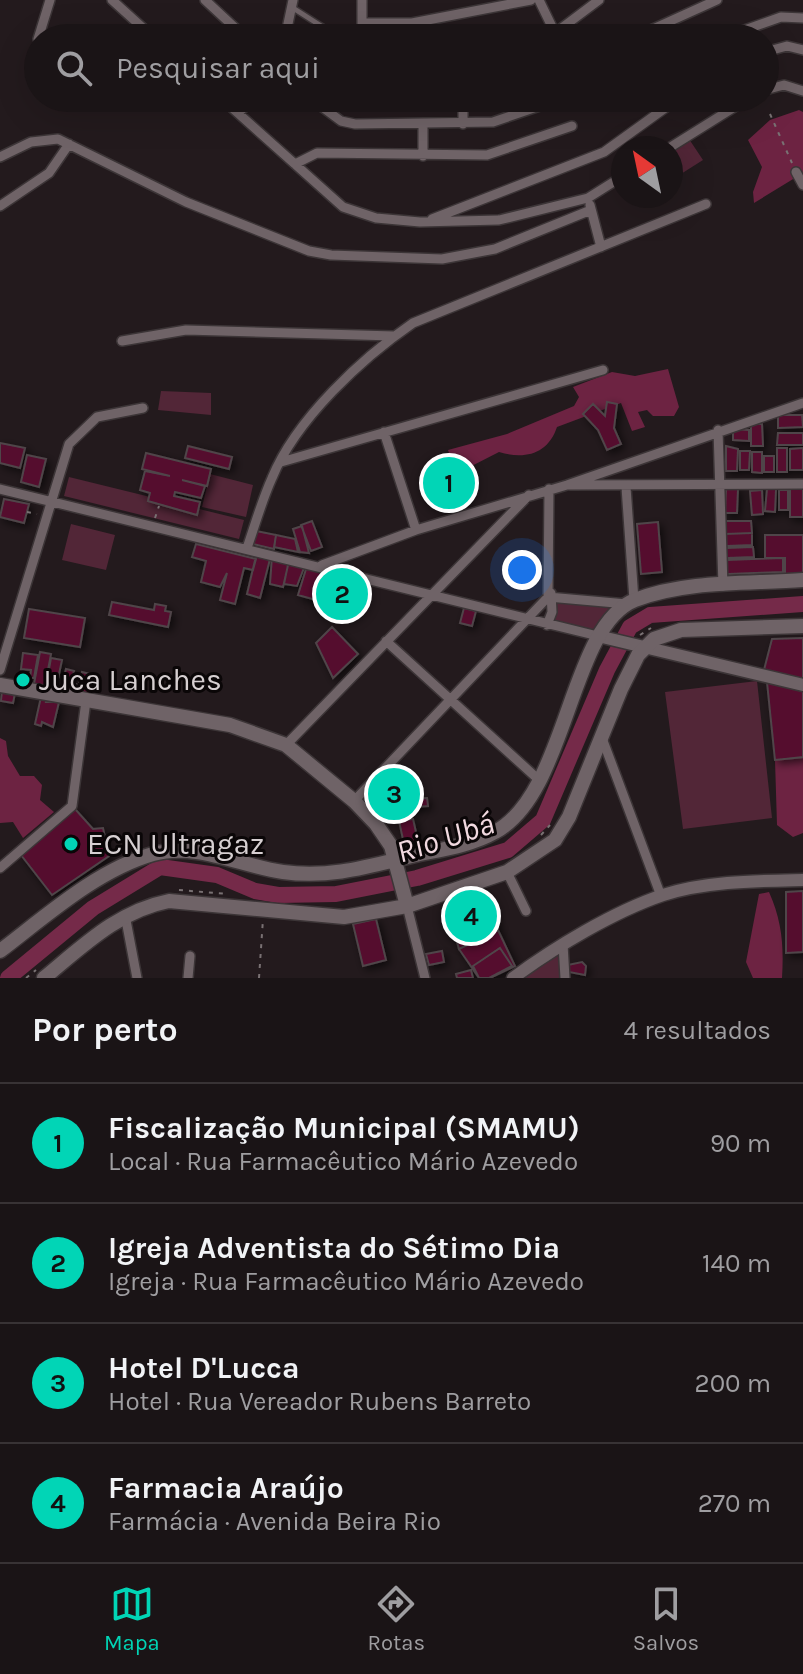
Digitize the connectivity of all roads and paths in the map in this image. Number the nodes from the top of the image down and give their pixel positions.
1 (50, 0) edge
2 (112, 0) edge
3 (205, 0) edge
4 (362, 0) edge
5 (531, 0) edge
6 (539, 0) edge
7 (599, 0) edge
8 (717, 0) edge
9 (513, 2) edge
10 (293, 4) edge
11 (803, 18) edge
12 (362, 23) joint
13 (412, 23) joint
14 (43, 24) edge
15 (139, 24) edge
16 (231, 24) edge
17 (288, 24) edge
18 (321, 24) edge
19 (551, 24) edge
20 (567, 24) edge
21 (664, 24) edge
22 (761, 24) edge
23 (779, 48) edge
24 (803, 50) edge
25 (779, 86) edge
26 (803, 91) edge
27 (329, 112) edge
28 (463, 112) edge
29 (522, 112) edge
30 (660, 112) edge
31 (727, 112) edge
32 (238, 113) edge
33 (770, 114) dead end
34 (423, 124) junction
35 (463, 124) junction
36 (572, 126) dead end
37 (683, 139) edge
38 (69, 144) junction
39 (423, 156) junction
40 (0, 157) edge
41 (295, 164) junction
42 (796, 172) joint
43 (611, 184) edge
44 (803, 185) edge
45 (588, 198) junction
46 (706, 204) dead end
47 (0, 206) edge
48 (591, 210) junction
49 (425, 221) junction
50 (601, 247) junction
51 (394, 336) junction
52 (122, 341) dead end
53 (603, 370) dead end
54 (803, 403) edge
55 (143, 408) dead end
56 (718, 430) junction
57 (384, 432) junction
58 (281, 462) junction
59 (719, 484) junction
60 (803, 484) edge
61 (567, 485) junction
62 (626, 487) junction
63 (0, 489) edge
64 (549, 489) junction
65 (531, 493) junction
66 (51, 503) junction
67 (159, 506) dead end
68 (27, 512) dead end
69 (155, 519) dead end
70 (37, 520) dead end
71 (416, 530) junction
72 (247, 548) junction
73 (318, 566) junction
74 (803, 580) edge
75 (723, 586) junction
76 (550, 594) junction
77 (429, 597) junction
78 (630, 602) junction
79 (525, 621) junction
80 (547, 625) junction
81 (657, 626) dead end
82 (803, 626) edge
83 (598, 636) junction
84 (386, 641) junction
85 (636, 647) junction
86 (0, 670) edge
87 (0, 685) edge
88 (803, 685) edge
89 (450, 698) junction
90 (86, 701) junction
91 (601, 735) junction
92 (286, 745) junction
93 (539, 780) junction
94 (354, 801) junction
95 (553, 822) dead end
96 (536, 840) dead end
97 (398, 865) junction
98 (0, 868) edge
99 (507, 872) junction
100 (803, 880) edge
101 (174, 891) dead end
102 (234, 895) dead end
103 (661, 896) junction
104 (406, 901) junction
105 (264, 910) junction
106 (526, 911) dead end
107 (125, 915) junction
108 (563, 944) junction
109 (0, 951) edge
110 (190, 956) dead end
111 (43, 971) edge
112 (26, 978) edge
113 (137, 978) edge
114 (188, 978) edge
115 (259, 978) edge
116 (425, 978) edge
117 (513, 978) edge
118 (565, 978) edge

1 - 14 street
2 - 15 street
3 - 16 street
4 - 12 street
5 - 9 street
6 - 19 street
7 - 20 street
8 - 21 street
9 - 13 street
10 - 17 street
10 - 18 lane
11 - 22 street
12 - 13 street
23 - 24 street
25 - 26 street
27 - 34 street
28 - 35 street
29 - 35 street
30 - 49 street
31 - 37 street
32 - 41 street
33 - 42 path
34 - 35 street
34 - 39 street
36 - 39 street
38 - 40 street
38 - 47 street
38 - 48 street
39 - 41 street
41 - 49 street
42 - 44 street
43 - 45 street
45 - 48 street
45 - 49 street
46 - 50 street
48 - 50 street
50 - 51 street
51 - 52 street
51 - 58 street
53 - 57 street
54 - 56 street
55 - 66 street
56 - 59 street
56 - 61 street
57 - 58 street
57 - 71 street
58 - 72 street
59 - 60 street
59 - 62 street
59 - 75 street
61 - 62 street
61 - 64 street
62 - 78 street
63 - 66 street
64 - 65 street
64 - 76 street
65 - 71 street
65 - 77 street
66 - 72 street
66 - 86 street
67 - 69 path
68 - 70 path
71 - 73 street
72 - 73 street
73 - 77 street
74 - 75 main road
75 - 78 main road
76 - 78 street
76 - 79 street
76 - 80 street
77 - 79 street
77 - 84 street
78 - 83 main road
79 - 80 street
79 - 89 street
80 - 83 street
81 - 85 path
82 - 85 main road
83 - 85 street
83 - 93 main road
84 - 89 street
84 - 92 street
85 - 88 street
85 - 91 main road
87 - 90 main road
89 - 93 street
89 - 94 street
90 - 92 main road
90 - 98 street
91 - 99 main road
91 - 103 street
92 - 94 main road
93 - 97 main road
94 - 97 main road
95 - 96 path
97 - 104 main road
97 - 109 main road
99 - 104 main road
99 - 106 street
100 - 103 street
101 - 102 path
103 - 108 street
104 - 105 main road
104 - 116 street
105 - 107 main road
105 - 115 path
107 - 111 main road
107 - 113 street
108 - 117 street
108 - 118 street
110 - 114 street
111 - 112 path

